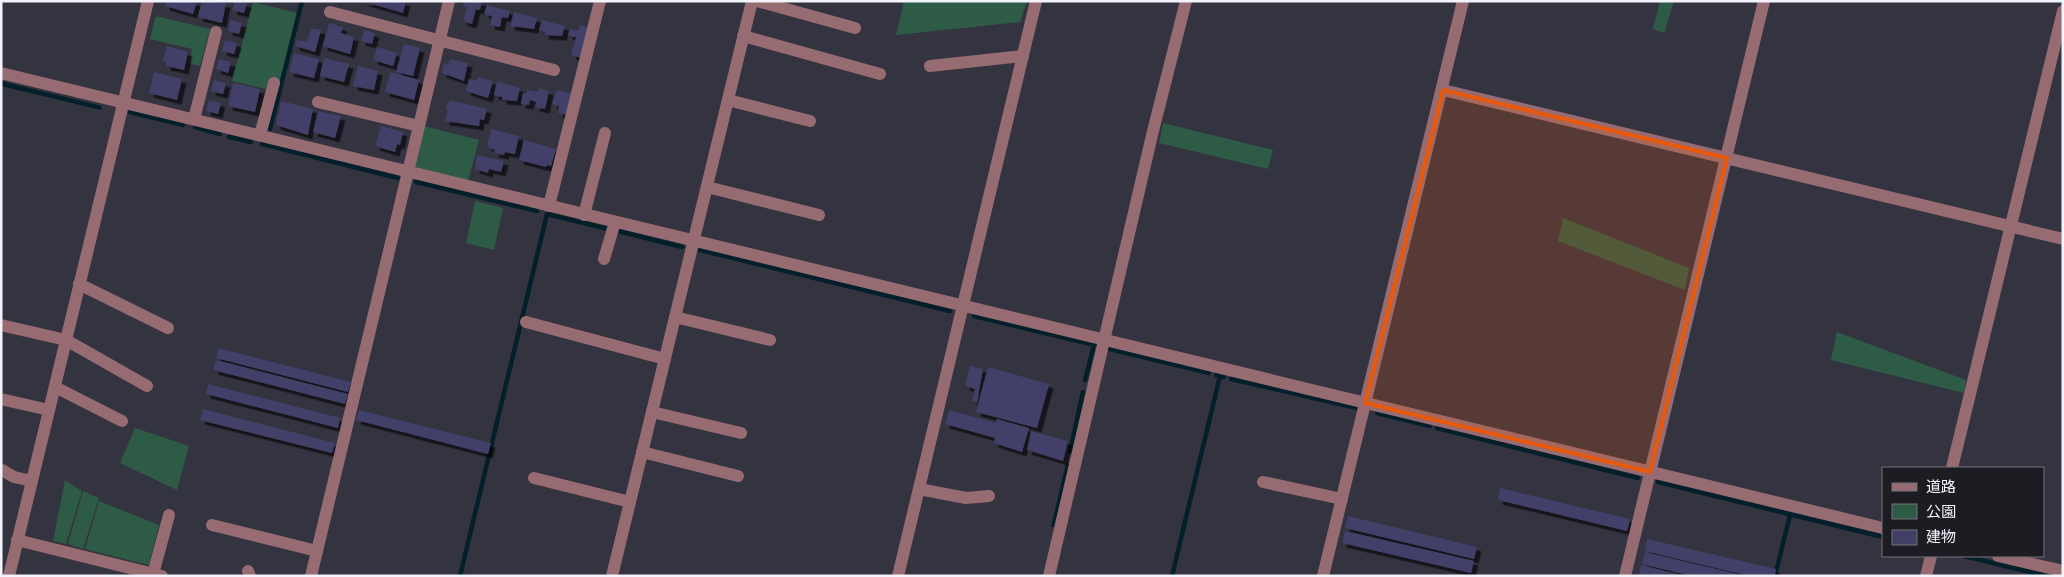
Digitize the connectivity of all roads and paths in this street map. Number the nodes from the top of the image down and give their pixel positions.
1 (148, 1) edge
2 (449, 1) edge
3 (600, 1) edge
4 (752, 1) edge
5 (757, 1) edge
6 (1036, 1) edge
7 (1186, 1) edge
8 (1463, 1) edge
9 (1764, 1) edge
10 (2063, 11) edge
11 (330, 12) dead end
12 (856, 28) dead end
13 (216, 32) dead end
14 (743, 36) junction
15 (440, 40) junction
16 (1023, 56) junction
17 (930, 66) dead end
18 (554, 70) dead end
19 (1, 73) edge
20 (880, 74) dead end
21 (274, 83) dead end
22 (1443, 90) junction
23 (728, 100) junction
24 (123, 102) junction
25 (318, 102) dead end
26 (194, 119) junction
27 (810, 121) dead end
28 (419, 126) junction
29 (605, 133) dead end
30 (260, 135) junction
31 (1727, 158) junction
32 (409, 172) junction
33 (707, 187) junction
34 (550, 206) junction
35 (584, 215) junction
36 (819, 215) dead end
37 (615, 222) junction
38 (2010, 227) junction
39 (2063, 239) edge
40 (693, 242) junction
41 (604, 259) dead end
42 (80, 284) junction
43 (963, 306) junction
44 (675, 317) junction
45 (526, 322) dead end
46 (1, 325) edge
47 (168, 328) dead end
48 (1104, 338) junction
49 (66, 340) junction
50 (770, 340) dead end
51 (665, 358) junction
52 (147, 386) dead end
53 (54, 387) junction
54 (1, 399) edge
55 (1365, 403) junction
56 (49, 410) junction
57 (652, 412) junction
58 (122, 421) dead end
59 (741, 433) dead end
60 (642, 452) junction
61 (1952, 467) edge
62 (2, 470) edge
63 (1650, 472) junction
64 (738, 476) dead end
65 (534, 478) dead end
66 (32, 480) junction
67 (1263, 482) dead end
68 (919, 489) junction
69 (989, 496) dead end
70 (1342, 499) junction
71 (630, 502) junction
72 (169, 515) dead end
73 (212, 525) dead end
74 (1882, 528) edge
75 (17, 540) junction
76 (1, 550) edge
77 (317, 551) junction
78 (14, 554) junction
79 (1931, 557) edge
80 (2002, 557) edge
81 (2063, 571) edge
82 (158, 575) edge
83 (9, 576) edge
84 (311, 576) edge
85 (612, 576) edge
86 (898, 576) edge
87 (1049, 576) edge
88 (1323, 576) edge
89 (1625, 576) edge
90 (1926, 576) edge

1 - 24 street
2 - 15 street
3 - 34 street
4 - 14 street
5 - 12 street
6 - 16 street
7 - 48 street
8 - 22 street
9 - 31 street
10 - 38 street
11 - 15 street
13 - 26 street
14 - 20 street
14 - 23 street
15 - 18 street
15 - 28 street
16 - 17 street
16 - 43 street
19 - 24 street
21 - 30 street
22 - 31 street
22 - 55 street
23 - 27 street
23 - 33 street
24 - 26 street
24 - 42 street
25 - 28 street
26 - 30 street
28 - 32 street
29 - 35 street
30 - 32 street
31 - 38 street
31 - 63 street
32 - 34 street
32 - 77 street
33 - 36 street
33 - 40 street
34 - 35 street
35 - 37 street
37 - 40 street
37 - 41 street
38 - 39 street
38 - 61 street
40 - 43 street
40 - 44 street
42 - 47 street
42 - 49 street
43 - 48 street
43 - 68 street
44 - 50 street
44 - 51 street
45 - 51 street
46 - 49 street
48 - 55 street
48 - 87 street
49 - 52 street
49 - 53 street
51 - 57 street
53 - 56 street
53 - 58 street
54 - 56 street
55 - 63 street
55 - 70 street
56 - 66 street
57 - 59 street
57 - 60 street
60 - 64 street
60 - 71 street
62 - 66 street
63 - 74 street
63 - 89 street
65 - 71 street
66 - 75 street
67 - 70 street
68 - 69 street
68 - 86 street
70 - 88 street
71 - 85 street
72 - 82 street
73 - 77 street
75 - 78 street
75 - 82 street
76 - 78 street
77 - 84 street
78 - 83 street
79 - 90 street
80 - 81 street

